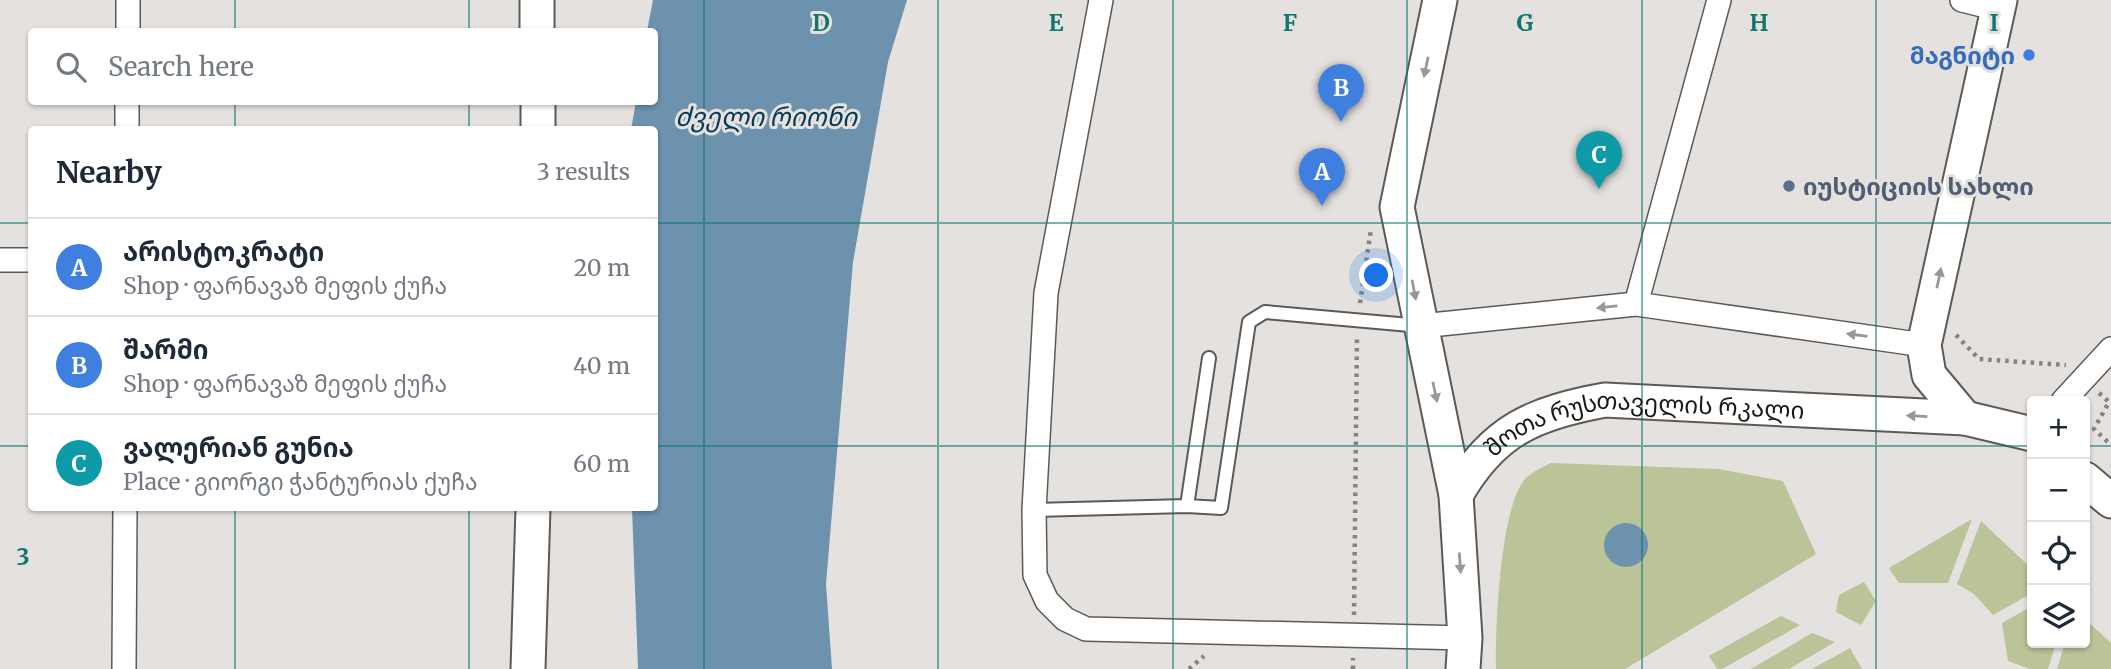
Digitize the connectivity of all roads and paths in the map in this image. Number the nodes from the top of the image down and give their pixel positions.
1 (128, 0) edge
2 (537, 0) edge
3 (1101, 0) edge
4 (1440, 0) edge
5 (1719, 0) edge
6 (1962, 0) edge
7 (1999, 4) edge
8 (128, 28) edge
9 (537, 28) edge
10 (128, 105) edge
11 (538, 105) edge
12 (127, 126) edge
13 (538, 126) edge
14 (0, 260) edge
15 (28, 260) edge
16 (1636, 304) junction
17 (1421, 326) junction
18 (1955, 333) dead end
19 (1924, 345) junction
20 (2111, 349) edge
21 (1209, 358) dead end
22 (2083, 380) junction
23 (2068, 396) edge
24 (1965, 418) junction
25 (2027, 433) edge
26 (2111, 445) edge
27 (2090, 483) edge
28 (1456, 495) junction
29 (2111, 501) edge
30 (1187, 506) junction
31 (1034, 510) junction
32 (125, 511) edge
33 (533, 511) edge
34 (1464, 654) edge
35 (124, 669) edge
36 (528, 669) edge

1 - 8 street
2 - 9 main road
3 - 31 street
4 -> 17 main road
5 - 16 street
6 - 7 street
19 -> 7 main road
10 - 12 street
11 - 13 main road
14 - 15 street
16 -> 17 street
19 -> 16 street
17 -> 28 main road
17 - 30 lane
18 - 22 path
19 - 24 main road
20 - 22 street
21 - 30 lane
22 - 23 street
22 - 26 path
24 - 25 main road, შოთა რუსთაველის რკალი
24 -> 28 main road, შოთა რუსთაველის რკალი
27 - 29 main road
28 -> 34 main road
30 - 31 lane
31 - 34 street
32 - 35 street
33 - 36 main road

